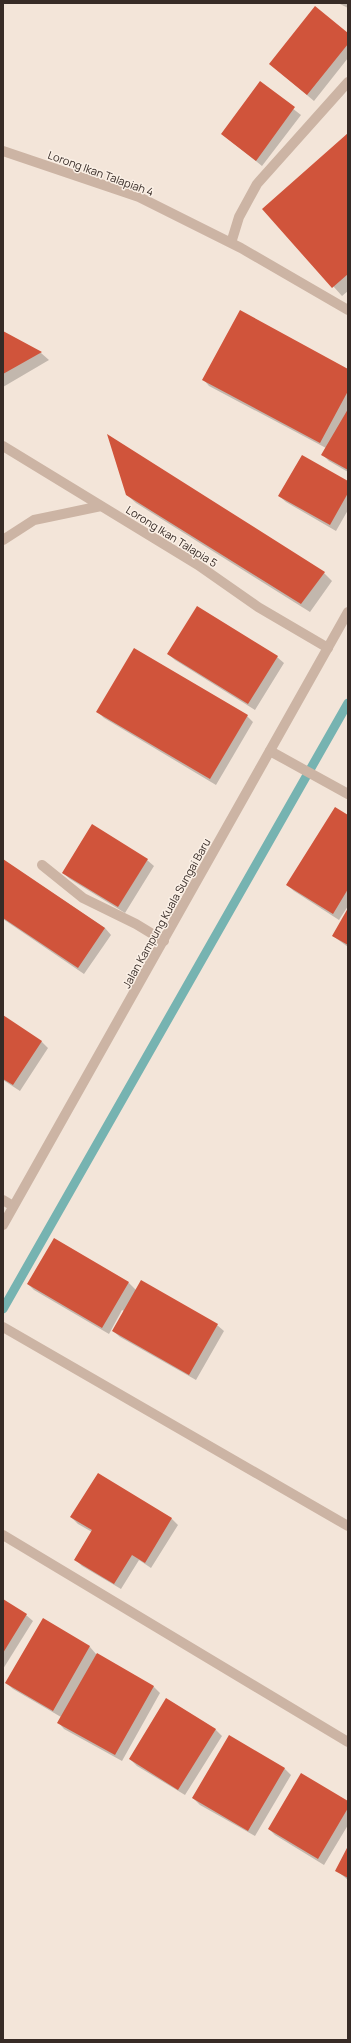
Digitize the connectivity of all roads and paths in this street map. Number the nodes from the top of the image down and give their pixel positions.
1 (348, 82) edge
2 (3, 151) edge
3 (231, 243) junction
4 (348, 310) edge
5 (3, 446) edge
6 (101, 506) junction
7 (3, 540) edge
8 (348, 612) edge
9 (328, 648) junction
10 (270, 752) junction
11 (348, 794) edge
12 (42, 866) dead end
13 (164, 941) junction
14 (3, 1200) edge
15 (13, 1206) junction
16 (3, 1225) edge
17 (6, 1329) edge
18 (348, 1526) edge
19 (3, 1535) edge
20 (348, 1742) edge

1 - 3 street
2 - 3 street, Lorong Ikan Talapiah 4
3 - 4 street, Lorong Ikan Talapiah 4
5 - 6 street, Lorong Ikan Talapia 5
6 - 7 street
6 - 9 street, Lorong Ikan Talapia 5
8 - 9 street, Jalan Kampung Kuala Sungai Baru
9 - 10 street, Jalan Kampung Kuala Sungai Baru
10 - 11 street
10 - 13 street, Jalan Kampung Kuala Sungai Baru
12 - 13 street
13 - 15 street, Jalan Kampung Kuala Sungai Baru
14 - 15 street
15 - 16 street, Jalan Kampung Kuala Sungai Baru
17 - 18 street
19 - 20 street

